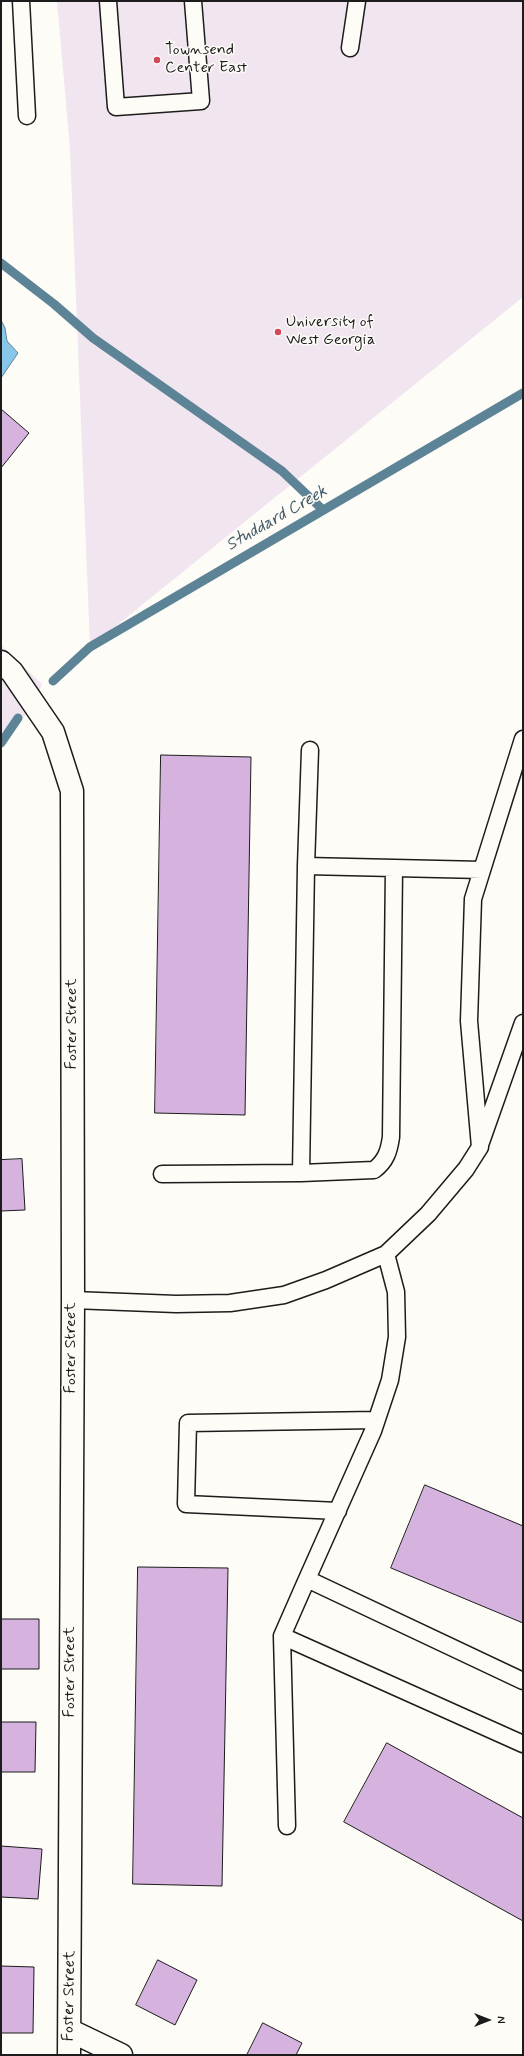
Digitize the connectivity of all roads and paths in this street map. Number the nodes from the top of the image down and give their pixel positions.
1 (21, 1) edge
2 (108, 1) edge
3 (193, 1) edge
4 (357, 1) edge
5 (350, 48) dead end
6 (27, 116) dead end
7 (1, 662) edge
8 (523, 739) edge
9 (310, 750) dead end
10 (306, 866) junction
11 (394, 868) junction
12 (482, 870) junction
13 (523, 1023) edge
14 (480, 1147) junction
15 (301, 1173) junction
16 (162, 1174) dead end
17 (386, 1254) junction
18 (72, 1300) junction
19 (376, 1420) junction
20 (338, 1511) junction
21 (307, 1579) junction
22 (282, 1636) junction
23 (523, 1681) edge
24 (523, 1744) edge
25 (287, 1826) dead end
26 (70, 2031) junction
27 (69, 2055) edge
28 (121, 2055) edge

1 - 6 lane
2 - 3 lane
4 - 5 lane
7 - 18 street, Foster Street
8 - 12 lane
9 - 10 lane
10 - 11 lane
10 - 15 lane
11 - 12 lane
11 - 15 lane
12 - 14 lane
13 - 14 lane
14 - 17 lane
15 - 16 lane
17 - 18 lane
17 - 19 lane
18 - 26 street, Foster Street
19 - 20 lane
19 - 20 lane
20 - 21 lane
21 - 22 lane
21 - 23 lane
22 - 24 lane
22 - 25 lane
26 - 27 street, Foster Street
26 - 28 street

